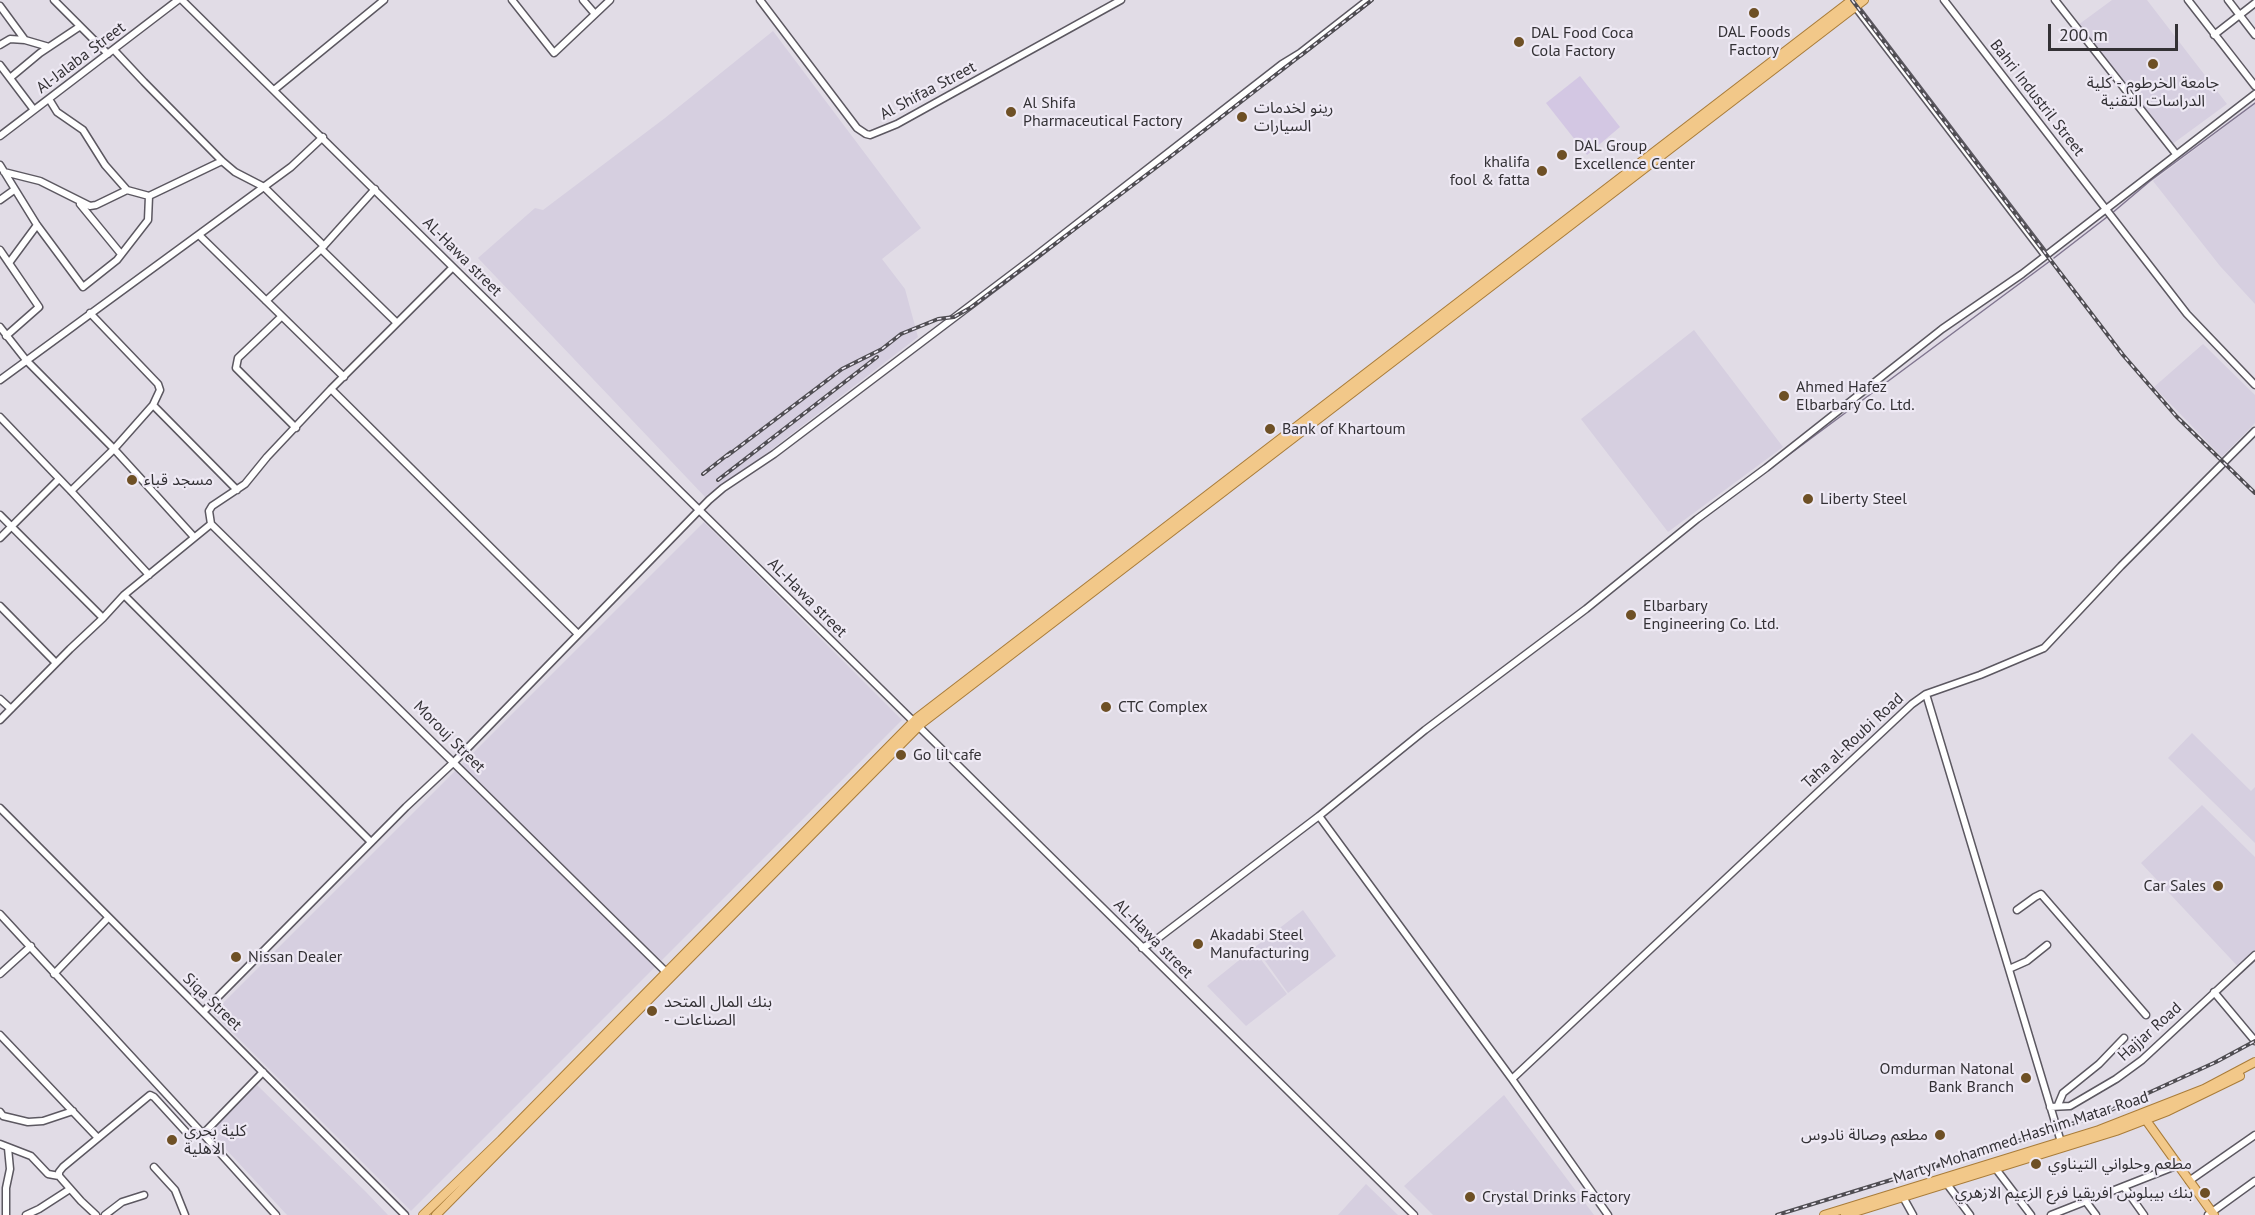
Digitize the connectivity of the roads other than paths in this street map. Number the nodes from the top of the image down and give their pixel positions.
1 (54, 0) edge
2 (180, 0) edge
3 (384, 0) edge
4 (512, 0) edge
5 (583, 0) edge
6 (610, 0) edge
7 (760, 0) edge
8 (1121, 0) edge
9 (1368, 0) edge
10 (1864, 0) edge
11 (1944, 0) edge
12 (2055, 0) edge
13 (2188, 0) edge
14 (2228, 0) edge
15 (1852, 2) edge
16 (2255, 3) edge
17 (0, 6) edge
18 (2, 14) edge
19 (595, 14) junction
20 (2240, 15) junction
21 (80, 27) junction
22 (2214, 35) junction
23 (2255, 35) edge
24 (25, 40) junction
25 (0, 45) edge
26 (50, 47) junction
27 (114, 50) junction
28 (108, 54) junction
29 (0, 65) edge
30 (9, 78) junction
31 (2255, 86) edge
32 (274, 90) junction
33 (2255, 94) edge
34 (49, 99) junction
35 (34, 110) junction
36 (0, 136) edge
37 (323, 137) junction
38 (2176, 154) junction
39 (222, 161) junction
40 (0, 165) edge
41 (4, 172) junction
42 (264, 187) junction
43 (375, 189) junction
44 (14, 190) junction
45 (127, 190) junction
46 (149, 196) junction
47 (0, 200) edge
48 (78, 201) junction
49 (2109, 213) junction
50 (37, 225) junction
51 (198, 235) junction
52 (322, 247) junction
53 (0, 250) edge
54 (121, 254) junction
55 (2045, 255) junction
56 (9, 263) junction
57 (452, 267) junction
58 (266, 301) junction
59 (90, 313) junction
60 (281, 317) junction
61 (397, 323) junction
62 (0, 327) edge
63 (6, 336) junction
64 (26, 360) junction
65 (344, 377) junction
66 (0, 380) edge
67 (2255, 385) edge
68 (332, 389) junction
69 (153, 405) junction
70 (0, 417) edge
71 (296, 428) junction
72 (2255, 430) edge
73 (114, 449) junction
74 (59, 479) junction
75 (237, 490) junction
76 (71, 491) junction
77 (698, 511) junction
78 (0, 515) edge
79 (211, 524) junction
80 (12, 527) junction
81 (194, 537) junction
82 (0, 538) edge
83 (149, 575) junction
84 (124, 595) junction
85 (0, 606) edge
86 (103, 618) junction
87 (578, 634) junction
88 (56, 663) junction
89 (1926, 694) junction
90 (0, 699) edge
91 (10, 709) junction
92 (0, 720) edge
93 (917, 724) junction
94 (454, 762) junction
95 (0, 808) edge
96 (1319, 816) junction
97 (371, 842) junction
98 (770, 871) junction
99 (2017, 910) dead end
100 (1, 918) edge
101 (108, 918) junction
102 (2047, 945) dead end
103 (31, 946) junction
104 (1142, 948) junction
105 (2255, 955) edge
106 (2009, 969) junction
107 (666, 972) junction
108 (0, 974) edge
109 (54, 974) junction
110 (2214, 992) junction
111 (203, 1012) junction
112 (2145, 1015) dead end
113 (0, 1035) edge
114 (2124, 1038) dead end
115 (2255, 1041) edge
116 (2255, 1062) edge
117 (2255, 1068) edge
118 (263, 1072) junction
119 (1512, 1079) junction
120 (2058, 1105) junction
121 (2050, 1107) junction
122 (73, 1112) junction
123 (1, 1115) edge
124 (2141, 1118) junction
125 (186, 1132) dead end
126 (203, 1134) junction
127 (2255, 1135) edge
128 (98, 1138) junction
129 (2061, 1142) junction
130 (0, 1144) edge
131 (8, 1148) junction
132 (154, 1167) dead end
133 (2173, 1167) junction
134 (1996, 1169) junction
135 (59, 1176) junction
136 (2189, 1181) junction
137 (1947, 1184) junction
138 (2254, 1185) edge
139 (2124, 1187) junction
140 (70, 1189) junction
141 (144, 1195) dead end
142 (1903, 1197) junction
143 (2087, 1203) junction
144 (405, 1214) edge
145 (2210, 1214) edge
146 (6, 1215) edge
147 (26, 1215) edge
148 (96, 1215) edge
149 (105, 1215) edge
150 (185, 1215) edge
151 (276, 1215) edge
152 (423, 1215) edge
153 (436, 1215) edge
154 (1414, 1215) edge
155 (1608, 1215) edge
156 (1824, 1215) edge
157 (1845, 1215) edge
158 (1913, 1215) edge
159 (1970, 1215) edge
160 (2031, 1215) edge
161 (2051, 1215) edge
162 (2096, 1215) edge
163 (2144, 1215) edge

1 - 21 street
2 - 27 street, Al-Jalaba Street
2 - 32 street, AL-Hawa street
3 - 32 street
4 - 19 street
5 - 19 street
6 - 19 street
7 - 8 street, Al Shifaa Street
9 - 77 street
10 - 15 main road
11 - 49 street, Bahri Industril Street
12 - 38 street
13 - 22 street
14 - 20 street
15 - 55 street
15 - 93 main road
16 - 20 street
17 - 18 street
18 - 24 street
20 - 22 street
20 - 23 street
21 - 26 street
21 - 28 street
22 - 31 street
24 - 25 street
24 - 26 street
26 - 30 street
27 - 28 street, Al-Jalaba Street
27 - 39 street
28 - 34 street, Al-Jalaba Street
29 - 30 street
30 - 35 street
32 - 37 street, AL-Hawa street
33 - 38 street
34 - 35 street, Al-Jalaba Street
34 - 45 street
35 - 36 street, Al-Jalaba Street
37 - 42 street
37 - 43 street, AL-Hawa street
38 - 49 street
39 - 42 street
39 - 46 street
40 - 41 street
41 - 44 street
41 - 48 street
42 - 51 street
42 - 52 street
43 - 52 street
43 - 57 street, AL-Hawa street
44 - 47 street
44 - 50 street
45 - 46 street
45 - 48 street
46 - 54 street
48 - 54 street
49 - 55 street
49 - 67 street, Bahri Industril Street
50 - 54 street
50 - 56 street
51 - 58 street
51 - 59 street
52 - 58 street
52 - 61 street
53 - 56 street
55 - 96 street
56 - 63 street
57 - 61 street
57 - 77 street, AL-Hawa street
58 - 60 street
59 - 64 street
59 - 69 street
60 - 65 street
60 - 71 street
61 - 65 street
62 - 63 street
63 - 64 street
64 - 66 street
64 - 73 street
65 - 68 street
68 - 71 street
68 - 87 street
69 - 73 street
69 - 75 street
70 - 74 street
71 - 75 street
72 - 89 street, Taha al-Roubi Road
73 - 76 street
73 - 81 street
74 - 76 street
74 - 80 street
75 - 79 street
76 - 83 street
77 - 87 street
77 - 93 street, AL-Hawa street
78 - 80 street
79 - 81 street
79 - 94 street, Morouj Street
80 - 82 street
80 - 86 street
81 - 83 street
83 - 84 street
84 - 86 street
84 - 97 street
85 - 88 street
86 - 88 street
87 - 94 street
88 - 91 street
89 - 106 street
89 - 119 street, Taha al-Roubi Road
90 - 91 street
91 - 92 street
93 - 98 main road
93 - 104 street, AL-Hawa street
94 - 97 street
94 - 107 street, Morouj Street
95 - 101 street, Siqa Street
96 - 104 street
96 - 119 street
97 - 111 street
98 - 107 main road
98 - 153 main road
99 - 112 street
100 - 103 street
101 - 109 street
101 - 111 street, Siqa Street
102 - 106 street
103 - 108 street
103 - 109 street
104 - 154 street, AL-Hawa street
105 - 110 street, Hajjar Road
106 - 121 street
107 - 152 main road
109 - 126 street
110 - 115 street
110 - 120 street, Hajjar Road
111 - 118 street, Siqa Street
113 - 122 street
114 - 120 street
116 - 124 main road, Martyr Mohammed Hashim Matar Road
117 - 124 main road, Martyr Mohammed Hashim Matar Road
118 - 126 street
118 - 144 street, Siqa Street
119 - 155 street
120 - 121 street, Hajjar Road
121 - 129 street
122 - 123 street
122 - 128 street
124 - 129 main road, Martyr Mohammed Hashim Matar Road
124 - 133 main road
124 - 134 main road, Martyr Mohammed Hashim Matar Road
124 - 136 main road
125 - 128 street
126 - 151 street
127 - 136 street
128 - 135 street
129 - 156 main road, Martyr Mohammed Hashim Matar Road
130 - 131 street
131 - 135 street
131 - 146 street
132 - 150 street
133 - 139 street
133 - 145 main road
134 - 137 main road, Martyr Mohammed Hashim Matar Road
134 - 160 street
135 - 140 street
136 - 145 main road
137 - 142 main road, Martyr Mohammed Hashim Matar Road
137 - 159 street
138 - 145 street
139 - 143 street
139 - 163 street
140 - 147 street
140 - 148 street
141 - 149 street
142 - 157 main road, Martyr Mohammed Hashim Matar Road
142 - 158 street
143 - 161 street
143 - 162 street

